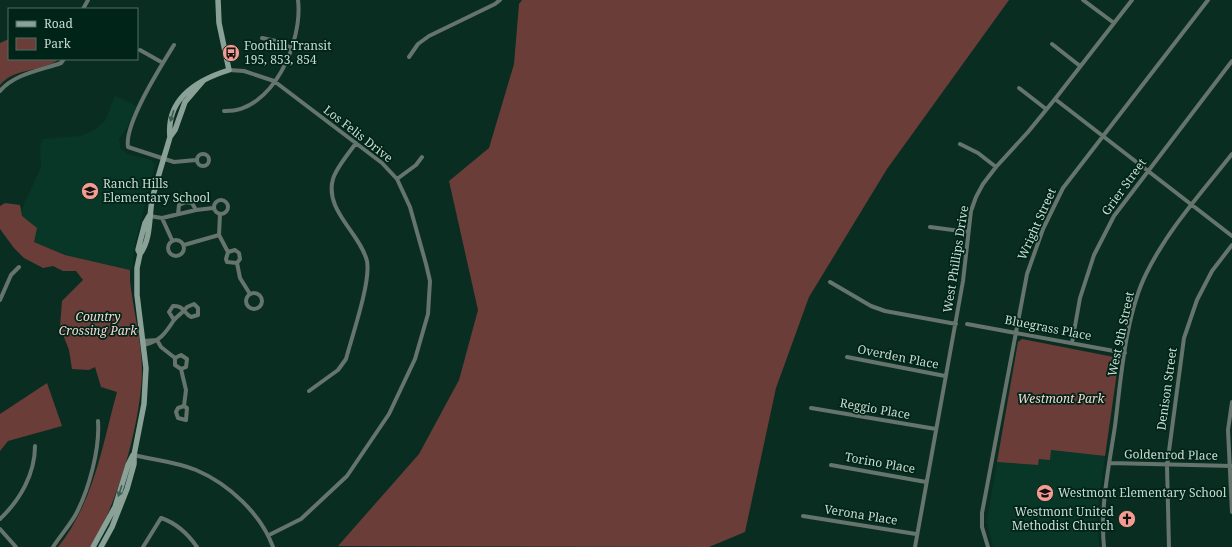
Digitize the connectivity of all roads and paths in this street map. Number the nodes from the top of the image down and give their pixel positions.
1 (218, 0) edge
2 (298, 0) edge
3 (500, 0) edge
4 (1083, 0) edge
5 (1132, 0) edge
6 (1208, 0) edge
7 (1114, 23) junction
8 (262, 38) dead end
9 (1052, 44) dead end
10 (174, 45) dead end
11 (292, 48) junction
12 (140, 50) dead end
13 (409, 57) dead end
14 (63, 60) edge
15 (1232, 61) edge
16 (163, 63) junction
17 (1080, 66) junction
18 (229, 70) junction
19 (274, 81) junction
20 (1019, 88) dead end
21 (0, 91) edge
22 (1055, 99) junction
23 (1046, 109) junction
24 (224, 111) dead end
25 (1102, 136) junction
26 (356, 143) junction
27 (960, 144) dead end
28 (1232, 154) edge
29 (422, 157) dead end
30 (164, 159) junction
31 (196, 160) dead end
32 (996, 166) junction
33 (1147, 170) junction
34 (397, 179) junction
35 (1192, 205) junction
36 (213, 208) junction
37 (196, 210) junction
38 (178, 214) junction
39 (220, 214) junction
40 (149, 216) junction
41 (162, 218) junction
42 (930, 227) dead end
43 (968, 232) junction
44 (219, 235) junction
45 (1232, 236) edge
46 (172, 240) junction
47 (184, 245) junction
48 (1232, 246) edge
49 (228, 252) junction
50 (237, 263) junction
51 (19, 266) dead end
52 (830, 282) dead end
53 (250, 294) dead end
54 (0, 299) edge
55 (174, 320) junction
56 (956, 324) junction
57 (967, 324) dead end
58 (1015, 332) junction
59 (157, 340) junction
60 (144, 343) junction
61 (1072, 343) junction
62 (1126, 353) junction
63 (847, 357) dead end
64 (175, 358) junction
65 (181, 369) junction
66 (945, 376) junction
67 (309, 391) dead end
68 (1232, 402) edge
69 (184, 406) dead end
70 (811, 408) dead end
71 (98, 421) dead end
72 (936, 429) junction
73 (35, 446) dead end
74 (134, 455) junction
75 (1110, 463) junction
76 (831, 465) dead end
77 (1167, 466) junction
78 (1231, 466) edge
79 (926, 482) junction
80 (1232, 512) edge
81 (803, 516) dead end
82 (0, 519) edge
83 (0, 529) edge
84 (916, 534) junction
85 (269, 535) junction
86 (16, 547) edge
87 (53, 547) edge
88 (93, 547) edge
89 (101, 547) edge
90 (143, 547) edge
91 (197, 547) edge
92 (273, 547) edge
93 (914, 547) edge
94 (988, 547) edge
95 (1104, 547) edge
96 (1169, 547) edge

1 - 18 main road
2 - 11 street
3 - 13 street
4 - 7 street
5 - 7 street, West Phillips Drive
6 - 25 street, Wright Street
7 - 17 street, West Phillips Drive
8 - 11 street
9 - 17 street
10 - 16 street
11 - 19 street
12 - 16 street
14 - 21 street
15 - 33 street, Grier Street
16 - 30 street
17 - 22 street, West Phillips Drive
18 - 19 street, Los Felis Drive
18 - 30 main road
19 - 24 street
19 - 26 street, Los Felis Drive
20 - 23 street
22 - 23 street, West Phillips Drive
22 - 25 street
23 - 32 street, West Phillips Drive
25 - 33 street
25 - 58 street, Wright Street
26 - 34 street, Los Felis Drive
26 - 67 street
27 - 32 street
28 - 35 street, West 9th Street
29 - 34 street
30 - 31 street
30 - 40 main road
32 - 43 street, West Phillips Drive
33 - 35 street
33 - 61 street, Grier Street
34 - 85 street, Los Felis Drive
35 - 45 street
35 - 62 street, West 9th Street
36 - 37 street
36 - 39 street
36 - 39 street
37 - 38 street
37 - 38 street
38 - 41 street
39 - 44 street
40 - 41 street
40 - 60 main road
41 - 46 street
42 - 43 street
43 - 56 street, West Phillips Drive
44 - 47 street
44 - 49 street
46 - 47 street
46 - 47 street
48 - 77 street, Denison Street
49 - 50 street
49 - 50 street
50 - 53 street
51 - 54 street
52 - 56 street
55 - 55 street
55 - 59 street
56 - 66 street, West Phillips Drive
57 - 58 street, Bluegrass Place
58 - 61 street, Bluegrass Place
58 - 94 street, Wright Street
59 - 60 street
59 - 64 street
60 - 74 main road
61 - 62 street, Bluegrass Place
62 - 75 street, West 9th Street
63 - 66 street, Overden Place
64 - 65 street
64 - 65 street
65 - 69 street
66 - 72 street, West Phillips Drive
68 - 78 street
70 - 72 street, Reggio Place
71 - 87 street
72 - 79 street, West Phillips Drive
73 - 82 street
74 - 85 street
74 -> 88 main road
74 - 89 main road
75 - 77 street, Goldenrod Place
75 - 95 street, West 9th Street
76 - 79 street, Torino Place
77 - 78 street, Goldenrod Place
77 - 96 street, Denison Street
78 - 80 street
79 - 84 street, West Phillips Drive
81 - 84 street, Verona Place
83 - 86 street
84 - 93 street, West Phillips Drive
85 - 92 street
90 - 91 street

